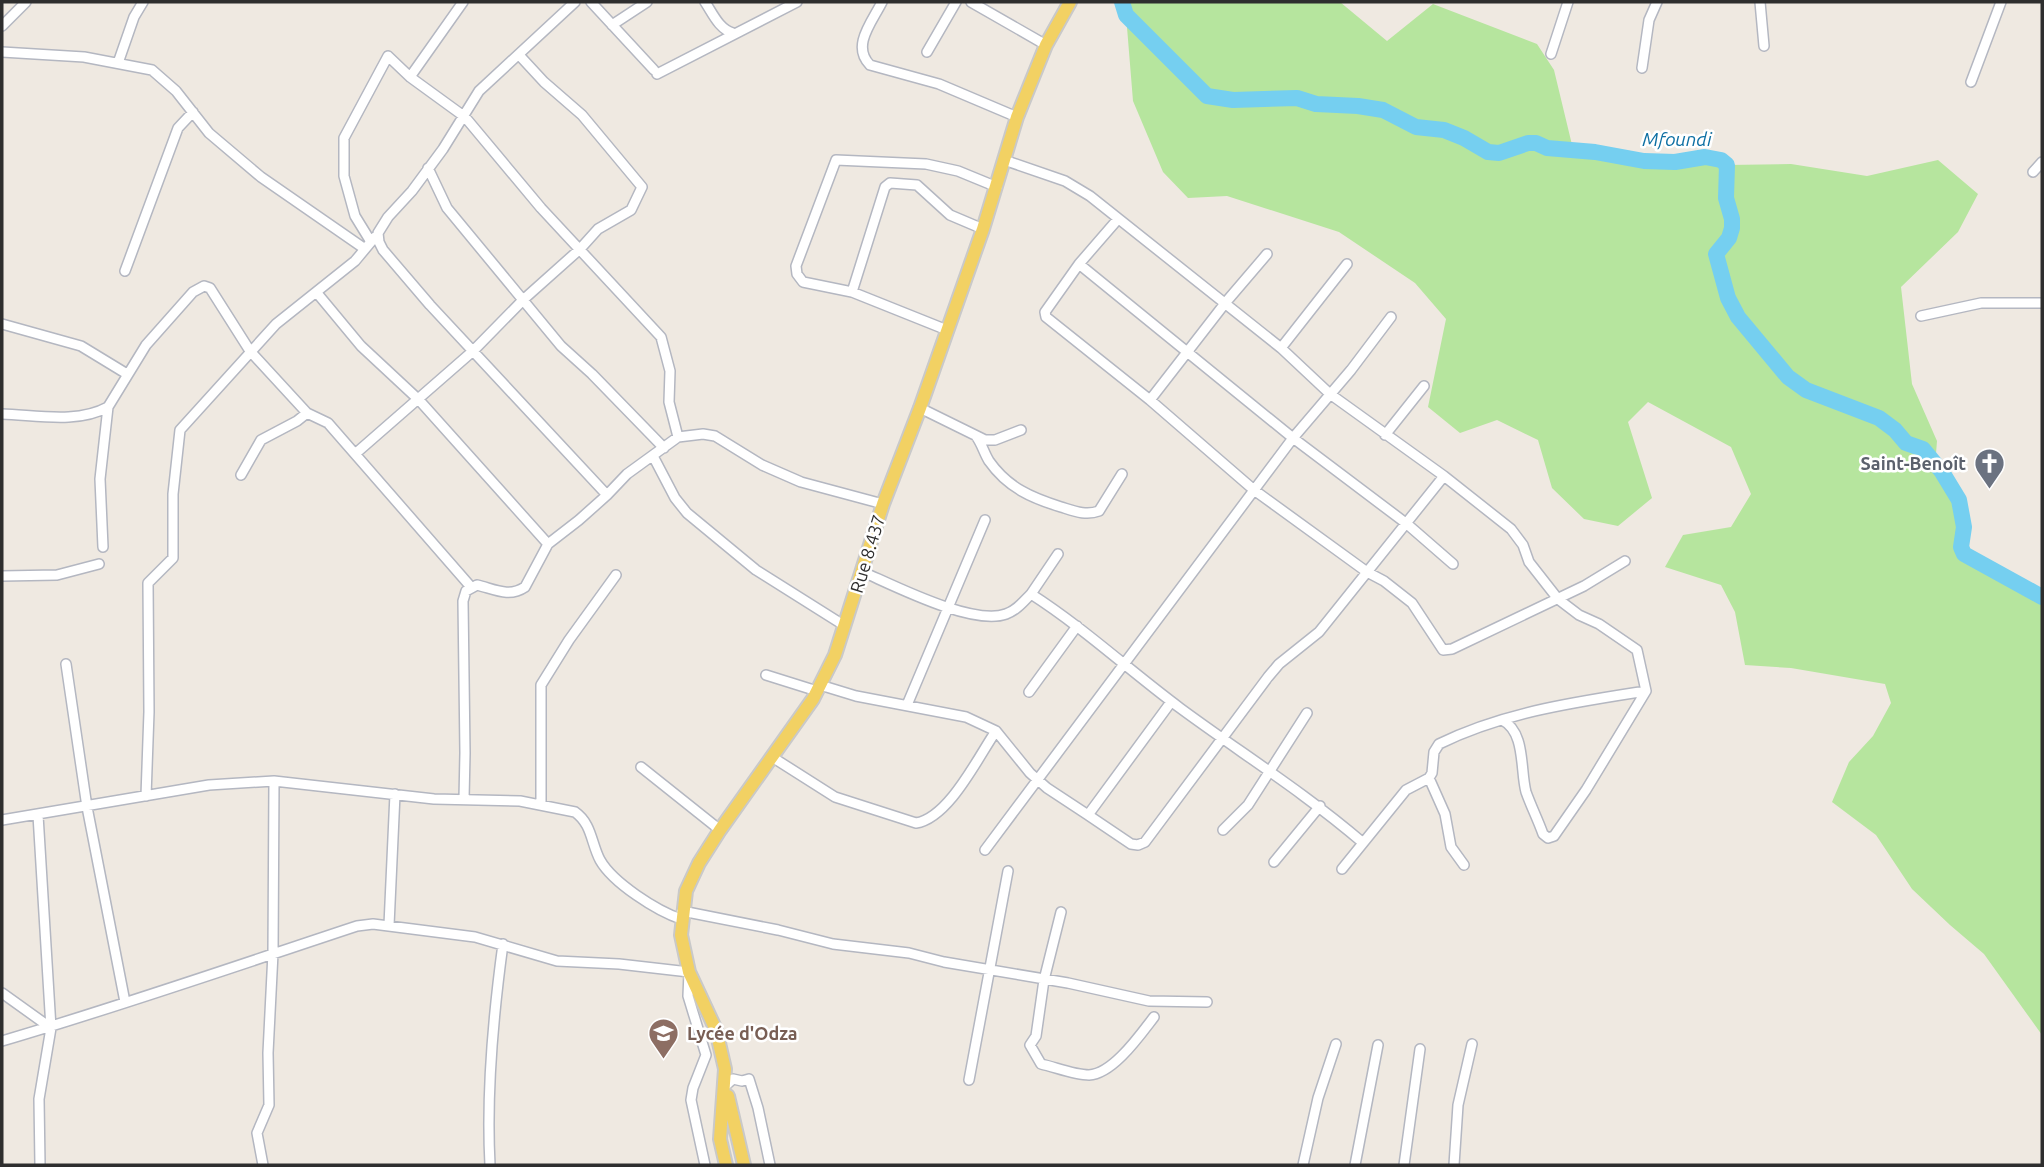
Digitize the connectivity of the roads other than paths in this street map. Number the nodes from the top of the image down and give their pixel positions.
1 (26, 2) edge
2 (144, 2) edge
3 (463, 2) edge
4 (575, 2) edge
5 (591, 2) edge
6 (648, 2) edge
7 (705, 2) edge
8 (797, 2) edge
9 (882, 2) edge
10 (956, 2) edge
11 (971, 2) edge
12 (1070, 2) edge
13 (1568, 2) edge
14 (1657, 2) edge
15 (1760, 2) edge
16 (2001, 2) edge
17 (612, 24) junction
18 (2, 26) edge
19 (733, 33) junction
20 (1046, 45) junction
21 (1763, 46) dead end
22 (2, 52) edge
23 (927, 52) dead end
24 (1551, 54) dead end
25 (519, 55) junction
26 (118, 63) junction
27 (1642, 68) dead end
28 (410, 77) junction
29 (1971, 82) dead end
30 (192, 112) junction
31 (465, 117) junction
32 (1017, 117) junction
33 (1004, 160) junction
34 (2042, 162) edge
35 (428, 168) junction
36 (2033, 172) dead end
37 (997, 187) junction
38 (1118, 219) junction
39 (983, 229) junction
40 (378, 233) junction
41 (368, 245) junction
42 (580, 249) junction
43 (1267, 254) dead end
44 (1079, 264) junction
45 (1347, 264) dead end
46 (125, 271) dead end
47 (852, 292) junction
48 (317, 293) junction
49 (524, 299) junction
50 (1226, 302) junction
51 (2042, 303) edge
52 (1921, 316) dead end
53 (1391, 317) dead end
54 (2, 324) edge
55 (947, 330) junction
56 (1281, 348) junction
57 (250, 351) junction
58 (473, 351) junction
59 (1186, 352) junction
60 (127, 374) junction
61 (1424, 386) dead end
62 (1330, 394) junction
63 (419, 400) junction
64 (1150, 400) junction
65 (108, 407) junction
66 (920, 408) junction
67 (307, 413) junction
68 (2, 414) edge
69 (1021, 430) dead end
70 (1385, 435) junction
71 (976, 436) junction
72 (678, 437) junction
73 (1293, 438) junction
74 (664, 448) junction
75 (355, 454) junction
76 (653, 456) junction
77 (1122, 474) dead end
78 (241, 475) dead end
79 (1444, 476) junction
80 (1254, 490) junction
81 (607, 495) junction
82 (883, 504) junction
83 (985, 520) dead end
84 (1407, 524) junction
85 (548, 544) junction
86 (103, 547) dead end
87 (1058, 554) dead end
88 (1625, 561) dead end
89 (99, 564) dead end
90 (1453, 564) dead end
91 (863, 572) junction
92 (1367, 572) junction
93 (616, 575) dead end
94 (2, 576) edge
95 (471, 587) junction
96 (1031, 594) junction
97 (1558, 599) junction
98 (947, 607) junction
99 (845, 626) junction
100 (1077, 626) junction
101 (1125, 663) junction
102 (66, 664) dead end
103 (766, 675) dead end
104 (818, 688) junction
105 (1646, 691) junction
106 (1030, 692) dead end
107 (1171, 702) junction
108 (907, 705) junction
109 (1307, 713) dead end
110 (1502, 720) junction
111 (996, 731) junction
112 (1221, 739) junction
113 (772, 757) junction
114 (641, 767) dead end
115 (1270, 772) junction
116 (1429, 778) junction
117 (1038, 780) junction
118 (275, 782) junction
119 (395, 794) junction
120 (146, 796) junction
121 (464, 799) junction
122 (541, 805) junction
123 (1320, 806) junction
124 (87, 807) junction
125 (38, 815) junction
126 (1087, 815) junction
127 (2, 820) edge
128 (720, 830) junction
129 (1223, 830) dead end
130 (1362, 842) junction
131 (985, 850) dead end
132 (1274, 862) dead end
133 (1464, 865) dead end
134 (1342, 869) dead end
135 (1008, 871) dead end
136 (1061, 912) dead end
137 (682, 915) junction
138 (389, 925) junction
139 (503, 944) junction
140 (273, 953) junction
141 (991, 970) junction
142 (689, 972) junction
143 (1044, 980) junction
144 (2, 993) edge
145 (125, 1002) junction
146 (1207, 1002) dead end
147 (1154, 1017) dead end
148 (51, 1028) junction
149 (2, 1041) edge
150 (1336, 1044) dead end
151 (1472, 1044) dead end
152 (1378, 1045) dead end
153 (1420, 1049) dead end
154 (970, 1080) dead end
155 (725, 1086) junction
156 (40, 1165) edge
157 (263, 1165) edge
158 (490, 1165) edge
159 (705, 1165) edge
160 (726, 1165) edge
161 (744, 1165) edge
162 (770, 1165) edge
163 (1303, 1165) edge
164 (1355, 1165) edge
165 (1404, 1165) edge
166 (1454, 1165) edge

1 - 18 street
2 - 26 street
3 - 28 street
4 - 25 street
5 - 17 street
6 - 17 street
7 - 19 street
8 - 19 street
9 - 32 street
10 - 23 street
11 - 20 street
12 - 20 main road, Rue 8.437
13 - 24 street
14 - 27 street
15 - 21 street
16 - 29 street
17 - 19 street
20 - 32 main road, Rue 8.437
22 - 26 street
25 - 31 street
25 - 42 street
26 - 30 street
28 - 31 street
28 - 41 street
30 - 41 street
30 - 46 street
31 - 35 street
31 - 42 street
32 - 33 main road, Rue 8.437
33 - 37 main road, Rue 8.437
33 - 38 street
34 - 36 street
35 - 40 street
35 - 49 street
37 - 39 main road, Rue 8.437
37 - 47 street
38 - 44 street
38 - 50 street
39 - 47 street
39 - 55 main road, Rue 8.437
40 - 41 street
40 - 58 street
41 - 48 street
42 - 49 street
42 - 72 street
43 - 50 street
44 - 59 street
44 - 64 street
45 - 56 street
47 - 55 street
48 - 57 street
48 - 63 street
49 - 58 street
49 - 74 street
50 - 56 street
50 - 59 street
51 - 52 street
53 - 62 street
54 - 60 street
55 - 66 main road, Rue 8.437
56 - 62 street
57 - 60 street
57 - 67 street
57 - 120 street
58 - 63 street
58 - 81 street
59 - 64 street
59 - 73 street
60 - 65 street
61 - 70 street
62 - 70 street
62 - 73 street
63 - 75 street
63 - 85 street
64 - 80 street
65 - 68 street
65 - 86 street
66 - 71 street
66 - 82 main road, Rue 8.437
67 - 75 street
67 - 78 street
69 - 71 street
70 - 79 street
71 - 77 street
72 - 74 street
72 - 82 street
73 - 80 street
73 - 84 street
74 - 76 street
75 - 95 street
76 - 81 street
76 - 99 street
79 - 84 street
79 - 97 street
80 - 92 street
80 - 101 street
81 - 85 street
82 - 91 main road, Rue 8.437
83 - 98 street
84 - 90 street
84 - 92 street
85 - 95 street
87 - 96 street
88 - 97 street
89 - 94 street
91 - 98 street
91 - 99 main road, Rue 8.437
92 - 97 street
92 - 112 street
93 - 122 street
95 - 121 street
96 - 98 street
96 - 100 street
97 - 105 street
98 - 108 street
99 - 104 main road, Rue 8.437
100 - 101 street
100 - 106 street
101 - 107 street
101 - 117 street
102 - 124 street
103 - 104 street
104 - 108 street
104 - 113 main road, Rue 8.437
105 - 110 street
105 - 110 street
107 - 112 street
107 - 126 street
108 - 111 street
109 - 115 street
110 - 116 street
111 - 113 street
111 - 117 street
112 - 115 street
112 - 126 street
113 - 128 main road, Rue 8.437
114 - 128 street
115 - 123 street
115 - 129 street
116 - 130 street
116 - 133 street
117 - 126 street
117 - 131 street
118 - 119 street
118 - 120 street
118 - 140 street
119 - 121 street
119 - 138 street
120 - 124 street
121 - 122 street
122 - 137 street
123 - 130 street
123 - 132 street
124 - 125 street
124 - 145 street
125 - 127 street
125 - 148 street
128 - 137 main road, Rue 8.437
130 - 134 street
135 - 141 street
136 - 143 street
137 - 141 street
137 - 142 main road, Rue 8.437
138 - 139 street
138 - 140 street
139 - 142 street
139 - 158 street
140 - 145 street
140 - 157 street
141 - 143 street
141 - 154 street
142 - 155 main road, Rue 8.437
142 - 159 street
143 - 146 street
143 - 147 street
144 - 148 street
145 - 148 street
148 - 149 street
148 - 156 street
150 - 163 street
151 - 166 street
152 - 164 street
153 - 165 street
155 - 160 main road, Rue 8.437
155 - 161 main road, Rue 8.437
155 - 162 street

